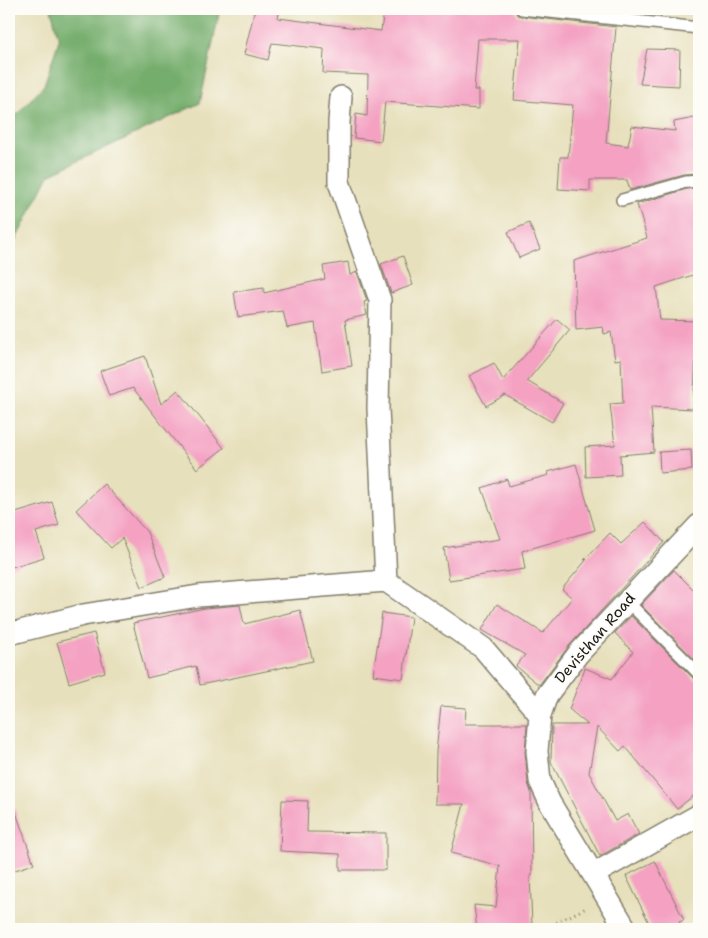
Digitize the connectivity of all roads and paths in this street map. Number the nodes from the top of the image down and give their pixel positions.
1 (522, 9) edge
2 (699, 28) edge
3 (341, 97) dead end
4 (699, 181) edge
5 (622, 200) dead end
6 (699, 524) edge
7 (386, 581) junction
8 (627, 601) junction
9 (9, 634) edge
10 (699, 674) edge
11 (540, 715) junction
12 (699, 816) edge
13 (594, 874) junction
14 (606, 896) junction
15 (256, 929) edge
16 (283, 929) edge
17 (543, 929) edge
18 (626, 929) edge

1 - 2 lane
3 - 7 street
4 - 5 lane
6 - 8 street, Devisthan Road
7 - 9 street
7 - 11 street
8 - 10 lane
8 - 11 street, Devisthan Road
11 - 13 street, Devisthan Road
12 - 13 street
13 - 14 street, Devisthan Road
14 - 17 path
14 - 18 street, Devisthan Road
15 - 16 path

